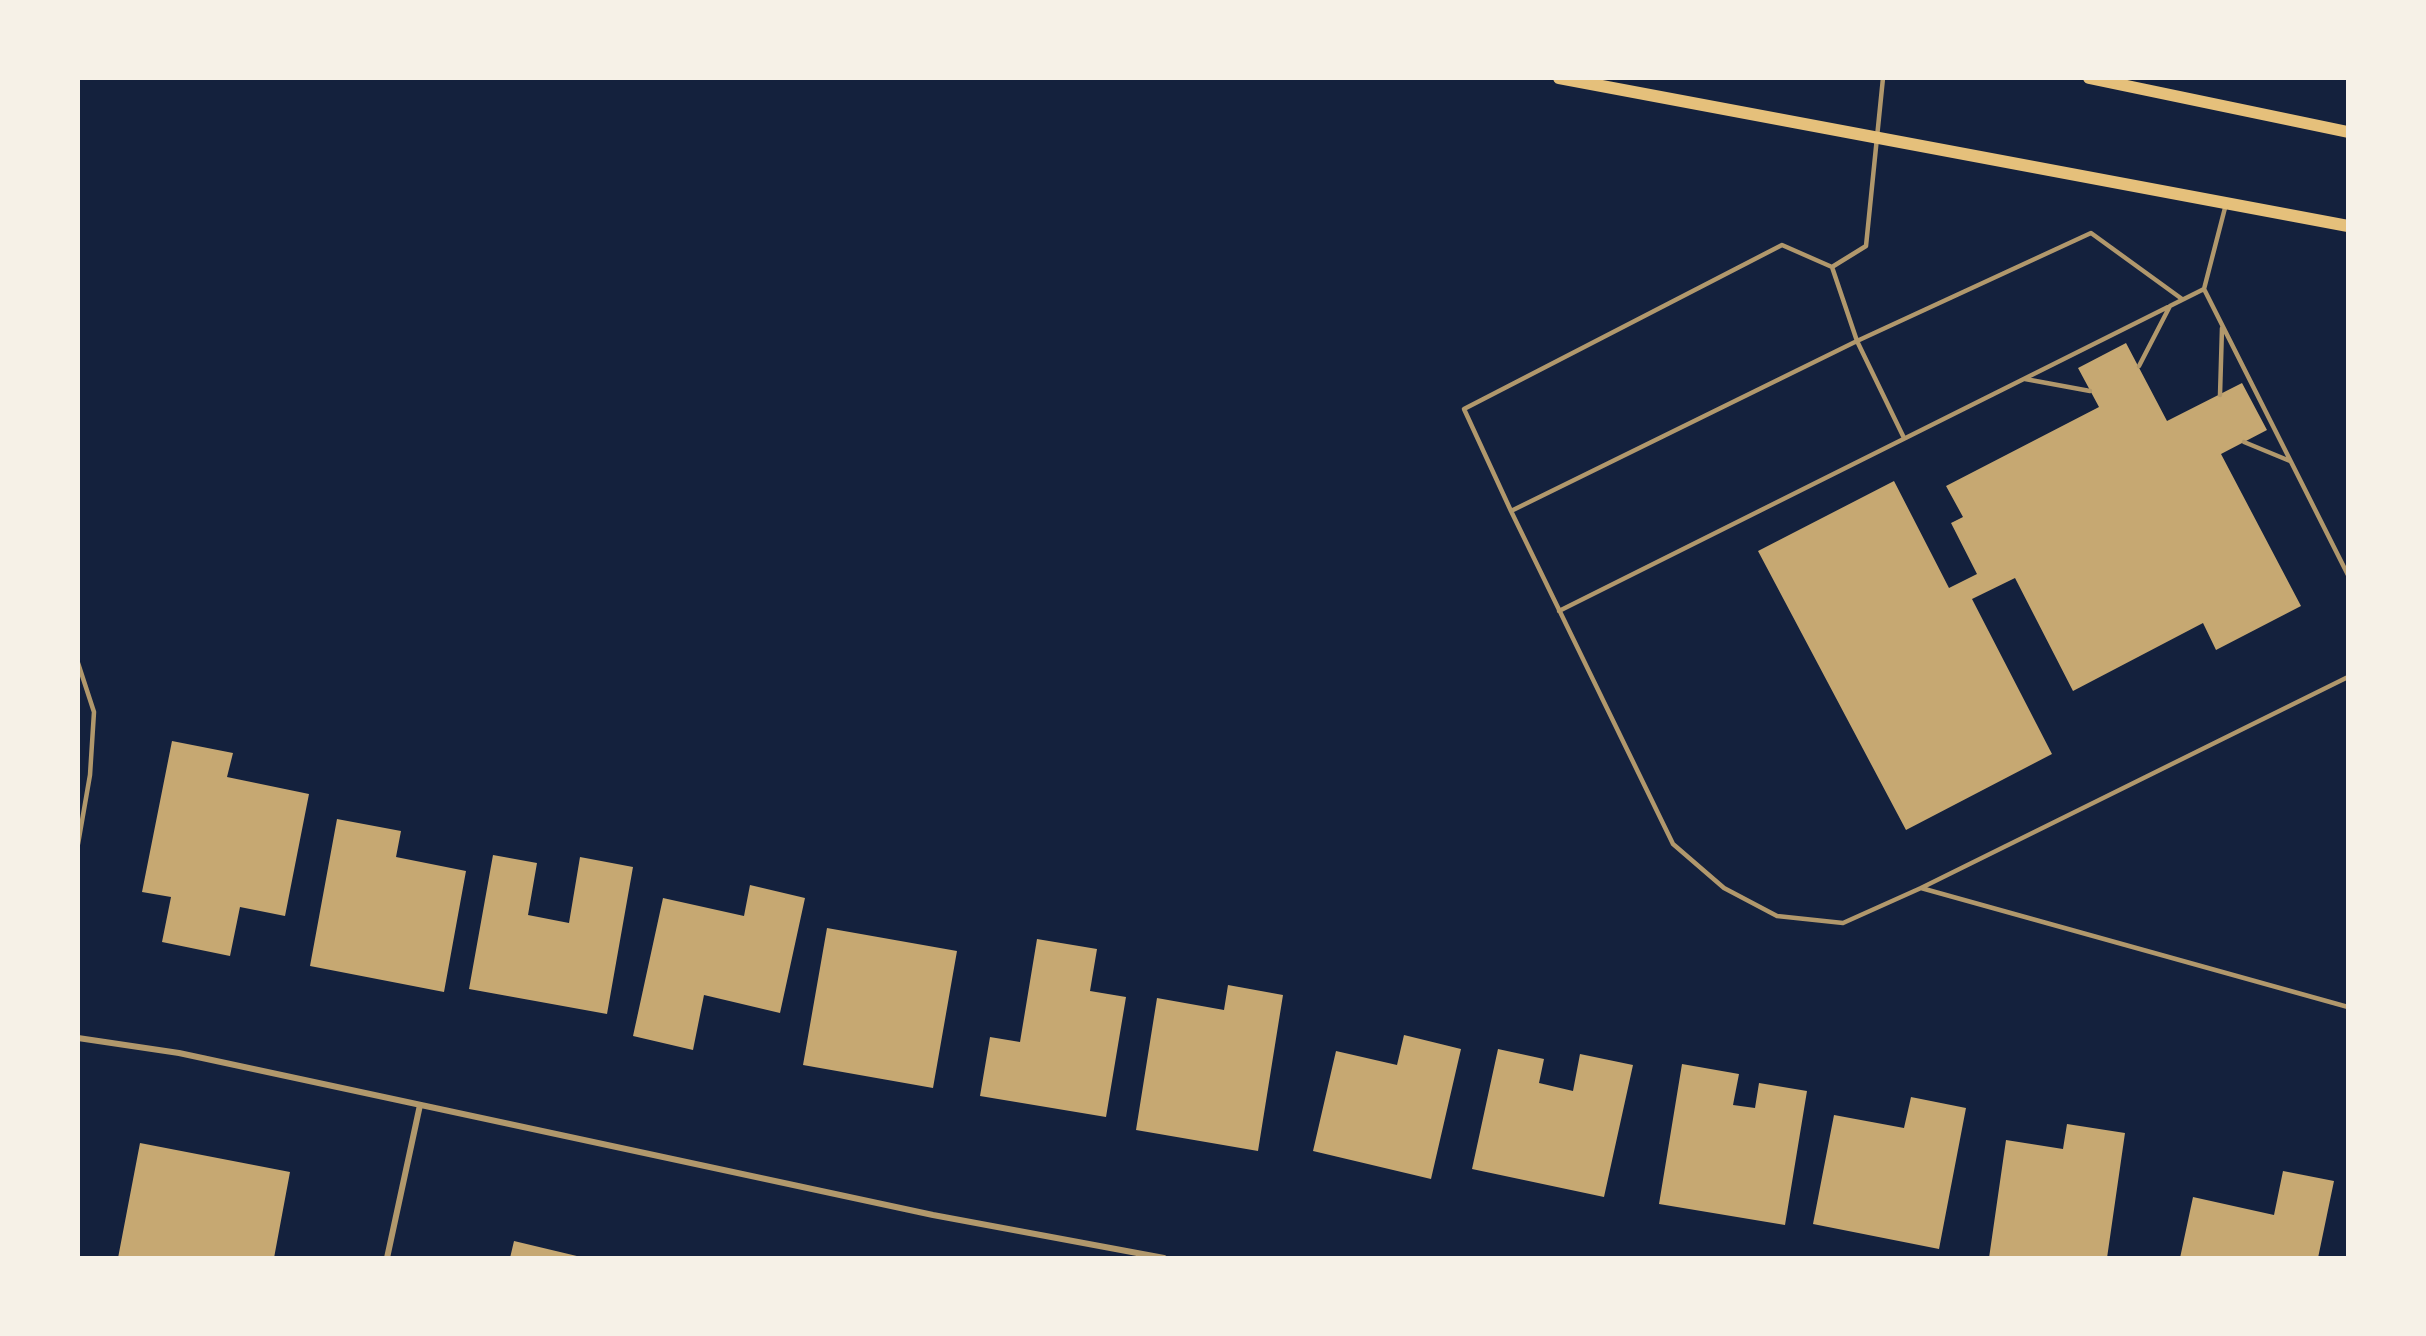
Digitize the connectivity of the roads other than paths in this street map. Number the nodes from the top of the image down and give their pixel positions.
1 (1559, 78) edge
2 (1883, 78) edge
3 (2089, 78) edge
4 (2348, 132) edge
5 (1876, 139) junction
6 (2226, 204) junction
7 (2348, 226) edge
8 (1832, 267) junction
9 (2204, 289) junction
10 (2182, 299) junction
11 (2170, 306) junction
12 (2223, 326) junction
13 (1857, 341) junction
14 (2139, 366) dead end
15 (2024, 379) junction
16 (2090, 391) dead end
17 (2220, 395) dead end
18 (1904, 438) junction
19 (2244, 442) dead end
20 (2290, 461) junction
21 (1511, 511) junction
22 (2348, 575) edge
23 (1559, 611) junction
24 (78, 663) edge
25 (2348, 677) edge
26 (78, 844) edge
27 (1921, 888) junction
28 (2348, 1007) edge
29 (78, 1038) edge
30 (420, 1105) junction
31 (387, 1258) edge
32 (1164, 1258) edge

1 - 5 main road
2 - 5 lane
3 - 4 main road
5 - 6 main road
5 - 8 lane
6 - 7 main road
6 - 9 lane
8 - 13 lane
8 - 21 lane
9 - 10 lane
9 - 12 lane
10 - 11 lane
10 - 13 lane
11 - 14 lane
11 - 15 lane
12 - 17 lane
12 - 20 lane
13 - 18 lane
13 - 21 lane
15 - 16 lane
15 - 18 lane
18 - 23 lane
19 - 20 lane
20 - 22 lane
21 - 23 lane
23 - 27 lane
24 - 26 lane
25 - 27 lane
27 - 28 lane
29 - 30 street
30 - 31 street
30 - 32 street

